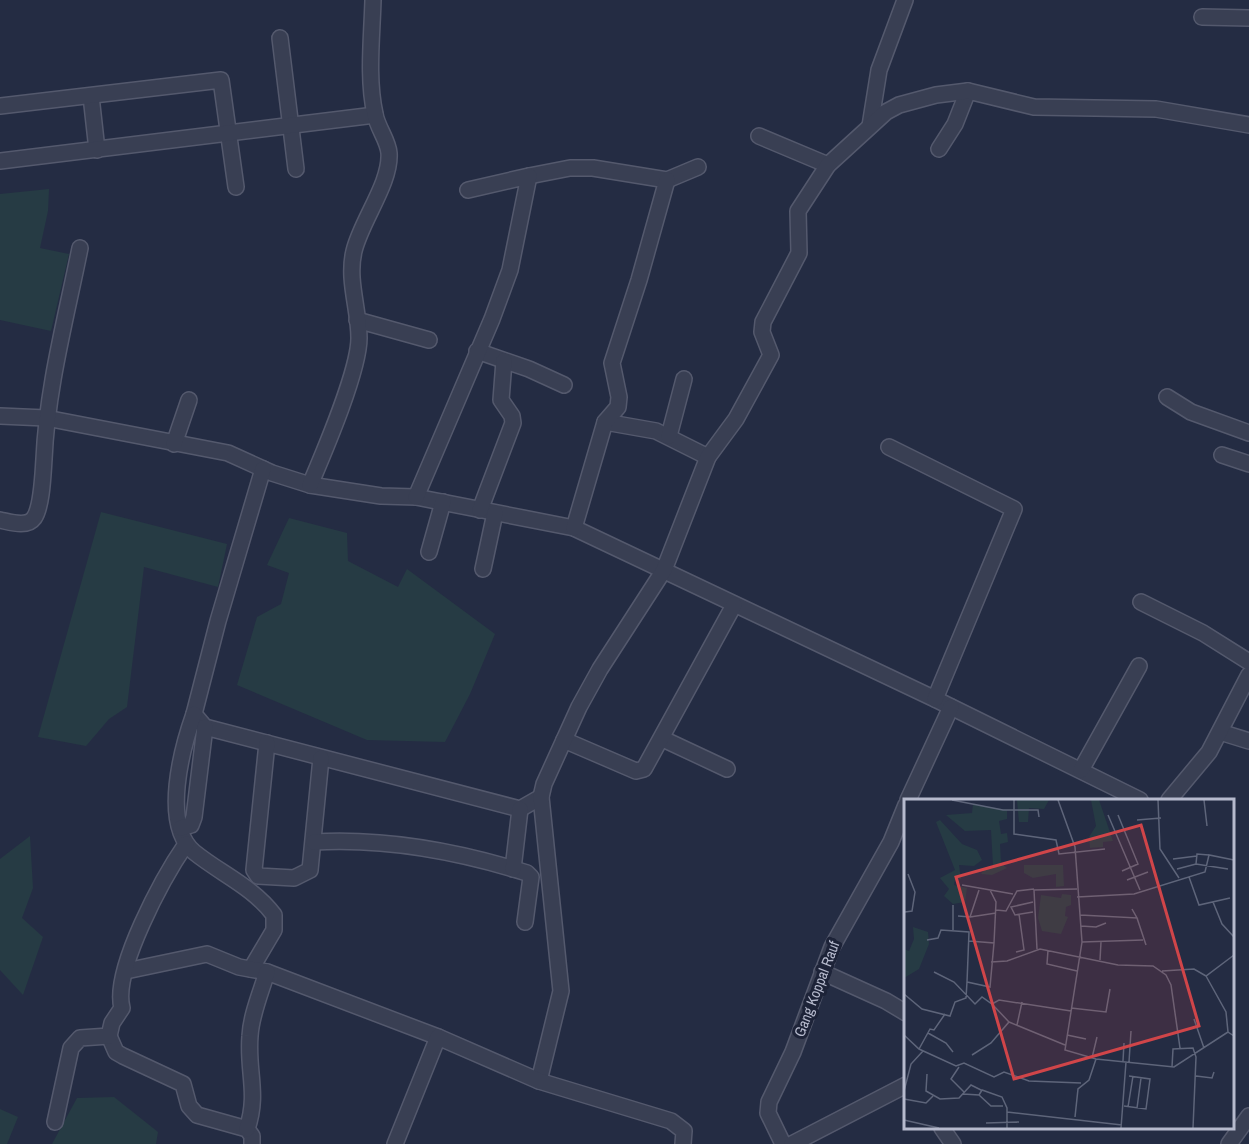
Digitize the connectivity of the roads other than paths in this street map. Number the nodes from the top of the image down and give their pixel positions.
1 (373, 0) edge
2 (905, 0) edge
3 (1202, 17) dead end
4 (1249, 18) edge
5 (280, 38) dead end
6 (968, 91) junction
7 (91, 96) junction
8 (0, 106) edge
9 (375, 115) junction
10 (1249, 125) edge
11 (870, 126) junction
12 (291, 127) junction
13 (229, 134) junction
14 (759, 135) dead end
15 (939, 149) dead end
16 (97, 150) junction
17 (0, 161) edge
18 (828, 165) junction
19 (698, 167) dead end
20 (296, 169) dead end
21 (529, 176) junction
22 (667, 180) junction
23 (236, 188) dead end
24 (468, 190) dead end
25 (80, 248) dead end
26 (357, 320) junction
27 (429, 340) dead end
28 (477, 351) junction
29 (504, 361) junction
30 (684, 379) dead end
31 (564, 385) dead end
32 (1167, 397) dead end
33 (189, 400) dead end
34 (0, 416) edge
35 (46, 418) junction
36 (605, 422) junction
37 (1249, 433) edge
38 (669, 436) junction
39 (174, 444) junction
40 (889, 447) dead end
41 (1222, 455) dead end
42 (708, 457) junction
43 (1249, 464) edge
44 (263, 469) junction
45 (310, 485) junction
46 (416, 497) junction
47 (443, 502) junction
48 (480, 510) junction
49 (495, 513) junction
50 (0, 520) edge
51 (574, 528) junction
52 (429, 552) dead end
53 (483, 569) dead end
54 (664, 570) junction
55 (1141, 602) dead end
56 (734, 605) junction
57 (1249, 662) edge
58 (1139, 666) dead end
59 (1249, 675) edge
60 (935, 699) junction
61 (951, 707) junction
62 (194, 714) junction
63 (205, 727) junction
64 (1220, 732) junction
65 (663, 739) junction
66 (564, 740) junction
67 (1249, 741) edge
68 (267, 742) junction
69 (321, 758) junction
70 (727, 769) dead end
71 (1081, 770) junction
72 (541, 797) junction
73 (909, 799) edge
74 (1134, 799) edge
75 (1171, 799) edge
76 (520, 809) junction
77 (904, 810) edge
78 (181, 828) junction
79 (314, 842) junction
80 (186, 844) junction
81 (513, 869) junction
82 (525, 922) dead end
83 (251, 969) junction
84 (126, 971) junction
85 (267, 972) junction
86 (822, 972) junction
87 (904, 1012) edge
88 (109, 1036) junction
89 (438, 1037) junction
90 (540, 1081) junction
91 (904, 1086) edge
92 (1249, 1116) edge
93 (54, 1122) dead end
94 (943, 1129) edge
95 (249, 1137) edge
96 (395, 1144) edge
97 (683, 1144) edge
98 (783, 1144) edge
99 (792, 1144) edge
100 (953, 1144) edge
101 (1229, 1144) edge

1 - 9 street
2 - 11 street
3 - 4 street
5 - 12 street
6 - 10 street
6 - 11 street
6 - 15 street
7 - 8 street
7 - 13 street
7 - 16 street
9 - 12 street
9 - 26 street
11 - 18 street
12 - 13 street
12 - 20 street
13 - 16 street
13 - 23 street
14 - 18 street
16 - 17 street
18 - 42 street
19 - 22 street
21 - 22 street
21 - 24 street
21 - 28 street
22 - 36 street
25 - 35 street
26 - 27 street
26 - 45 street
28 - 29 street
28 - 46 street
29 - 31 street
29 - 48 street
30 - 38 street
32 - 37 street
33 - 39 street
34 - 35 street
35 - 39 street
35 - 50 street
36 - 38 street
36 - 51 street
38 - 42 street
39 - 44 street
40 - 60 street
41 - 43 street
42 - 54 street
44 - 45 street
44 - 62 street
45 - 46 street
46 - 47 street
47 - 48 street
47 - 52 street
48 - 49 street
49 - 51 street
49 - 53 street
51 - 54 street
54 - 56 street
54 - 66 street
55 - 57 street
56 - 60 street
56 - 65 street
58 - 71 street
59 - 64 street
60 - 61 street
61 - 71 street
61 - 73 street
62 - 63 street
62 - 78 street
63 - 68 street
63 - 78 street
64 - 67 street
64 - 75 street
65 - 66 street
65 - 70 street
66 - 72 street
68 - 69 street
68 - 79 street
69 - 76 street
69 - 79 street
71 - 74 street
72 - 76 street
72 - 90 street
76 - 81 street
77 - 86 street, Gang Koppal Rauf
78 - 80 street
79 - 81 street
80 - 83 street
80 - 84 street
81 - 82 street
83 - 84 street
83 - 85 street
84 - 88 street
85 - 89 street
85 - 95 street
86 - 87 street
86 - 98 street, Gang Koppal Rauf
88 - 93 street
88 - 95 street
89 - 90 street
89 - 96 street
90 - 97 street
91 - 99 street
92 - 101 street
94 - 100 street

